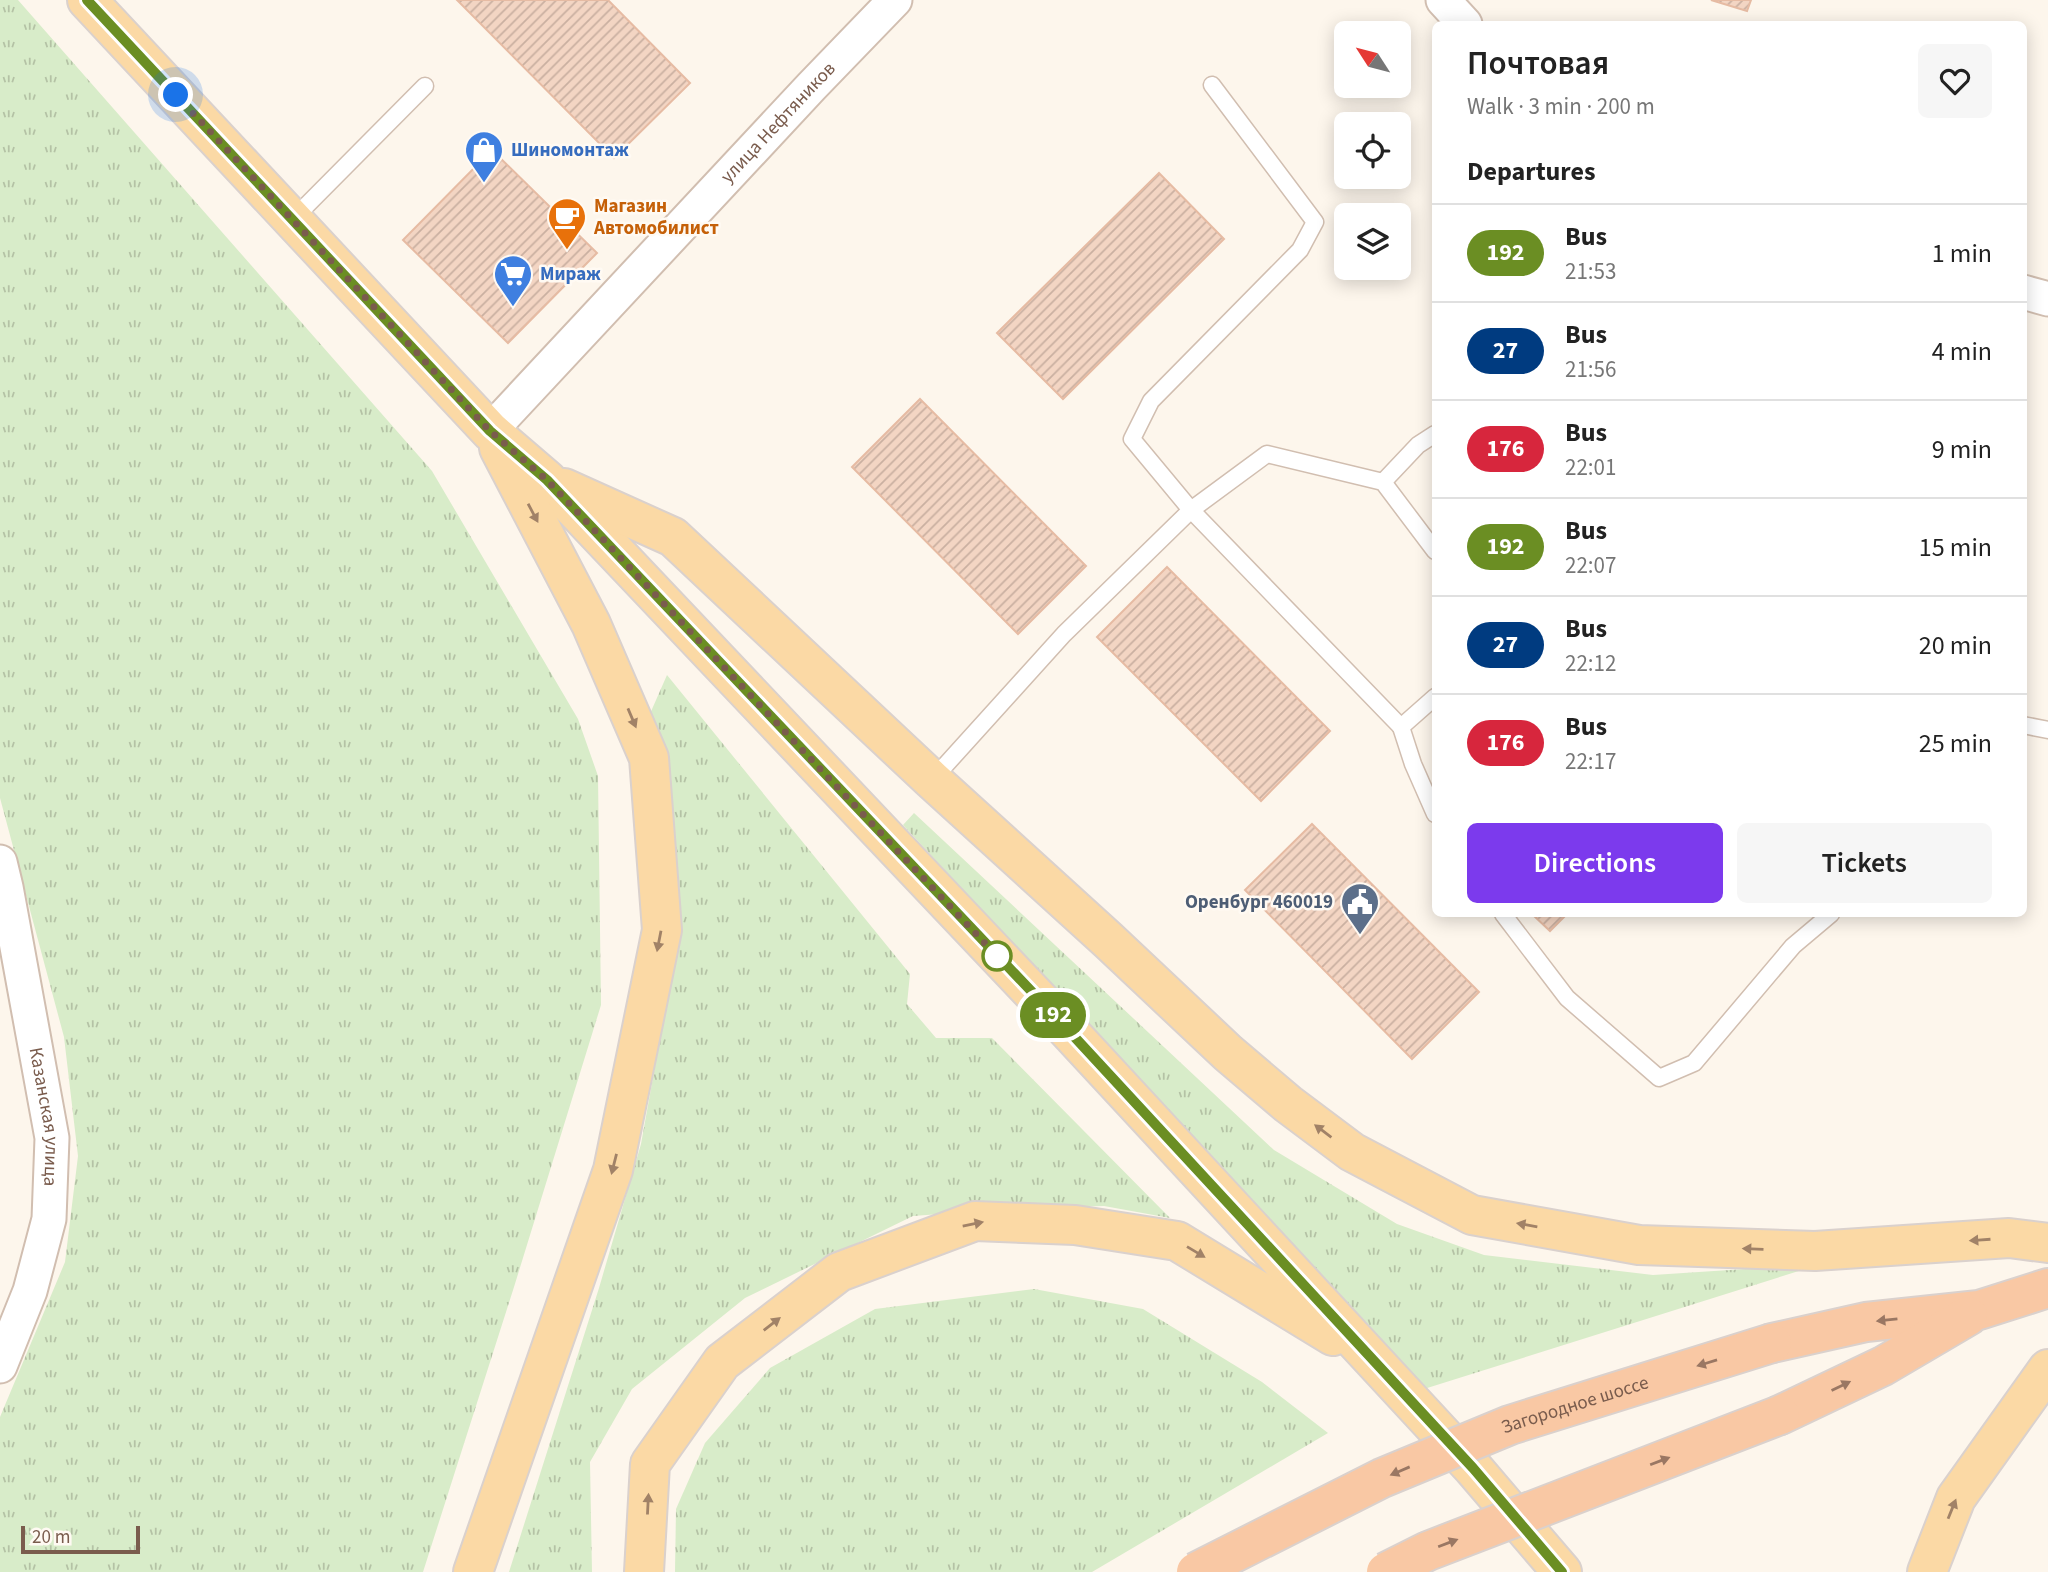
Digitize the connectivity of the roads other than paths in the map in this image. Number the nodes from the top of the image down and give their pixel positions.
1 (87, 0) edge
2 (895, 0) edge
3 (1443, 0) edge
4 (1462, 21) edge
5 (1212, 85) dead end
6 (425, 86) dead end
7 (292, 220) junction
8 (2027, 293) edge
9 (2048, 299) edge
10 (490, 431) junction
11 (1432, 436) edge
12 (547, 480) junction
13 (1383, 482) junction
14 (1191, 510) junction
15 (1432, 547) edge
16 (1432, 700) edge
17 (2027, 725) edge
18 (1401, 727) junction
19 (2048, 730) edge
20 (932, 780) junction
21 (1432, 807) edge
22 (0, 862) edge
23 (1505, 917) edge
24 (1827, 917) edge
25 (2048, 1243) edge
26 (2048, 1288) edge
27 (1979, 1310) junction
28 (0, 1366) edge
29 (1379, 1366) junction
30 (2048, 1369) edge
31 (473, 1572) edge
32 (644, 1572) edge
33 (1196, 1572) edge
34 (1386, 1572) edge
35 (1562, 1572) edge
36 (1927, 1572) edge

1 - 7 main road
2 - 10 street, улица Нефтяников
3 - 4 street
5 - 14 lane
6 - 7 lane
7 - 10 main road
8 - 9 street
10 - 12 main road
10 -> 31 main road
11 - 13 lane
12 - 20 main road
12 - 29 main road
13 - 14 lane
13 - 15 lane
14 - 18 lane
14 - 20 lane
16 - 18 lane
17 - 19 lane
18 - 21 lane
25 -> 20 main road
22 - 28 street, Казанская улица
23 - 24 lane
26 - 27 highway, Загородное шоссе
27 -> 33 highway, Загородное шоссе, bridge
34 -> 27 highway, Загородное шоссе, bridge
32 -> 29 main road
29 - 35 main road
36 -> 30 main road

